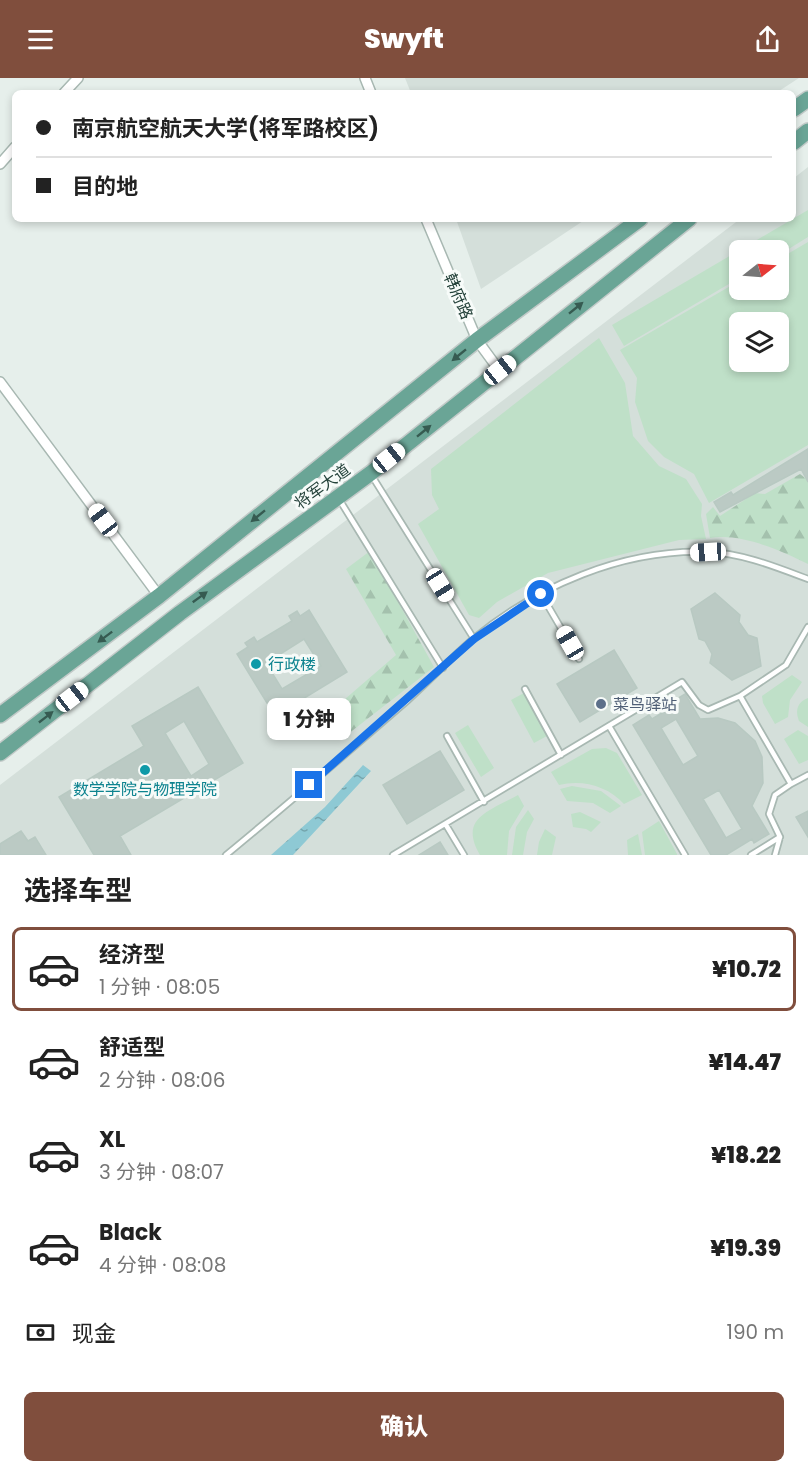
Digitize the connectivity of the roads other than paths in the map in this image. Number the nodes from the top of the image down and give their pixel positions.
1 (78, 78) edge
2 (67, 90) edge
3 (808, 131) edge
4 (796, 140) edge
5 (12, 150) edge
6 (0, 164) edge
7 (427, 222) edge
8 (636, 222) edge
9 (685, 222) edge
10 (477, 340) junction
11 (500, 370) junction
12 (0, 382) edge
13 (371, 473) junction
14 (338, 496) junction
15 (808, 579) edge
16 (541, 594) junction
17 (159, 596) junction
18 (808, 627) edge
19 (474, 639) junction
20 (579, 659) dead end
21 (443, 668) junction
22 (525, 689) dead end
23 (740, 696) junction
24 (0, 715) edge
25 (609, 726) junction
26 (447, 736) dead end
27 (0, 753) edge
28 (561, 755) junction
29 (808, 775) edge
30 (791, 784) junction
31 (484, 802) junction
32 (446, 825) junction
33 (780, 837) junction
34 (226, 855) edge
35 (393, 855) edge
36 (464, 855) edge
37 (685, 855) edge
38 (751, 855) edge
39 (775, 855) edge

1 - 2 street
3 - 4 main road
5 - 6 street
7 - 10 street, 韩府路
8 - 10 main road, 将军大道
11 -> 9 main road, 将军大道
10 - 11 street, 韩府路
10 -> 17 main road, 将军大道
13 -> 11 main road, 将军大道
12 - 17 street
13 - 14 main road, 将军大道
13 - 19 lane
14 - 21 lane
27 -> 14 main road, 将军大道
15 - 16 lane
16 - 19 lane
16 - 20 lane
17 -> 24 main road, 将军大道
18 - 23 lane
19 - 21 lane
21 - 34 lane
22 - 28 lane
23 - 25 lane
23 - 30 lane
25 - 28 lane
25 - 37 lane
26 - 31 lane
28 - 31 lane
29 - 30 lane
30 - 33 lane
31 - 32 lane
32 - 35 lane
32 - 36 lane
33 - 38 lane
33 - 39 lane

